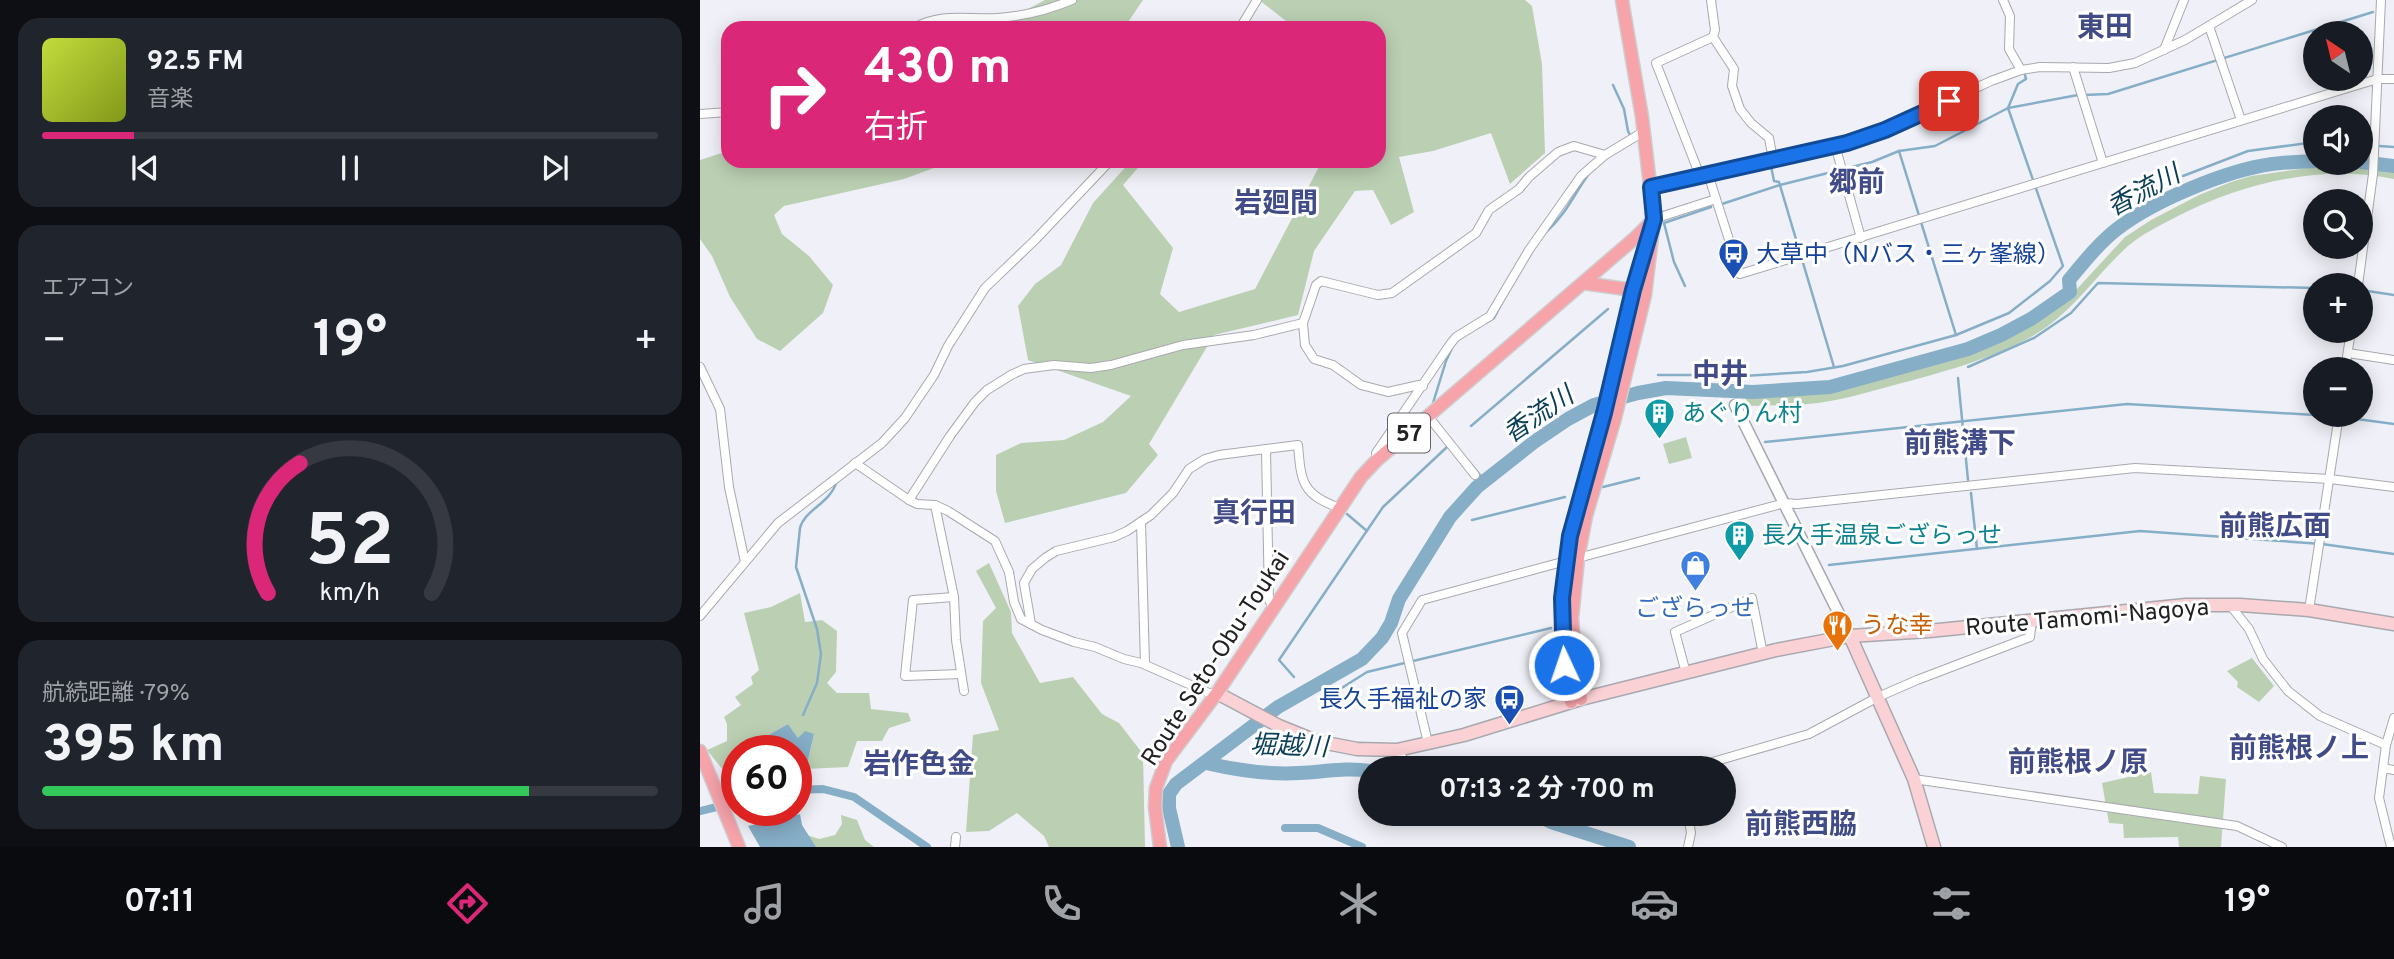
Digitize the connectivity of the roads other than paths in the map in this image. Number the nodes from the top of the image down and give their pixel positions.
1 (1072, 0) edge
2 (1257, 0) edge
3 (1622, 0) edge
4 (1711, 0) edge
5 (2003, 0) edge
6 (2184, 0) edge
7 (2252, 0) edge
8 (2381, 0) edge
9 (932, 21) edge
10 (1244, 21) edge
11 (2209, 26) junction
12 (1713, 37) junction
13 (2164, 50) junction
14 (2073, 67) junction
15 (2021, 70) junction
16 (2378, 79) junction
17 (2394, 79) edge
18 (721, 112) edge
19 (700, 114) edge
20 (2241, 120) junction
21 (1643, 132) junction
22 (1835, 145) junction
23 (1605, 155) junction
24 (1773, 159) junction
25 (2103, 163) junction
26 (1103, 168) edge
27 (1704, 175) junction
28 (1651, 187) junction
29 (1716, 199) junction
30 (1654, 219) junction
31 (1861, 238) junction
32 (2360, 273) edge
33 (1583, 283) junction
34 (1633, 290) junction
35 (1303, 323) junction
36 (2349, 343) edge
37 (2348, 353) junction
38 (2347, 357) edge
39 (2394, 360) edge
40 (700, 368) edge
41 (1423, 386) junction
42 (1616, 386) junction
43 (1735, 405) dead end
44 (1428, 416) junction
45 (2337, 427) edge
46 (1266, 449) junction
47 (1377, 460) junction
48 (855, 463) junction
49 (1475, 475) dead end
50 (2330, 479) junction
51 (2394, 488) edge
52 (909, 500) junction
53 (1785, 503) junction
54 (935, 505) junction
55 (1340, 508) junction
56 (1141, 522) junction
57 (1572, 560) junction
58 (745, 562) junction
59 (954, 597) junction
60 (2230, 605) junction
61 (1272, 608) junction
62 (2309, 610) junction
63 (700, 616) edge
64 (2032, 620) junction
65 (1031, 624) junction
66 (2394, 624) edge
67 (1850, 636) junction
68 (1763, 653) junction
69 (1145, 664) junction
70 (1686, 673) junction
71 (961, 674) junction
72 (964, 691) dead end
73 (1217, 693) junction
74 (1878, 697) junction
75 (1576, 701) junction
76 (2394, 718) edge
77 (1428, 743) junction
78 (2386, 745) junction
79 (1397, 750) junction
80 (700, 751) edge
81 (1401, 756) edge
82 (1732, 756) edge
83 (2383, 768) junction
84 (2394, 770) edge
85 (1914, 779) junction
86 (1690, 826) edge
87 (956, 837) dead end
88 (739, 847) edge
89 (955, 847) edge
90 (1160, 847) edge
91 (1688, 847) edge
92 (1934, 847) edge
93 (2282, 847) edge
94 (2391, 847) edge

1 - 9 street
2 - 10 street
3 - 21 main road
4 - 12 street
5 - 15 street
6 - 13 street
7 - 11 street
8 - 16 street
11 - 13 street
11 - 20 street
12 - 24 street
12 - 27 street
13 - 14 street
14 - 15 street
14 - 25 street
15 - 22 street
16 - 17 street
16 - 20 street
16 - 32 street
18 - 19 street
20 - 25 street
21 - 23 street
21 - 28 main road
22 - 24 street
22 - 31 street
23 - 35 street
23 - 41 street
24 - 27 street
25 - 31 street
26 - 48 street
27 - 28 street
27 - 29 street
28 - 30 main road
29 - 30 street
29 - 31 street
30 - 33 main road, Route Seto-Obu-Toukai / 57
30 - 34 main road
30 - 42 main road
33 - 34 main road
33 - 44 main road, Route Seto-Obu-Toukai / 57
34 - 42 main road
35 - 41 street
35 - 52 street
36 - 37 street
37 - 38 street
37 - 39 street
40 - 58 street
41 - 47 street
42 - 57 main road
42 - 57 main road
43 - 53 street
44 - 47 main road, Route Seto-Obu-Toukai / 57
44 - 49 street
45 - 50 street
46 - 55 street
46 - 56 street
46 - 61 street
47 - 55 main road, Route Seto-Obu-Toukai / 57
48 - 52 street
48 - 58 street
50 - 51 street
50 - 53 street
50 - 62 street
52 - 54 street
53 - 57 street
53 - 67 street
54 - 59 street
54 - 65 street
55 - 61 main road, Route Seto-Obu-Toukai / 57
56 - 65 street
56 - 69 street
57 - 75 main road
57 - 77 street
58 - 63 street
59 - 71 street
59 - 71 street
60 - 62 main road, Route Tamomi-Nagoya
60 - 64 main road, Route Tamomi-Nagoya
60 - 78 street
61 - 73 main road, Route Seto-Obu-Toukai / 57
62 - 66 main road, Route Tamomi-Nagoya
64 - 67 main road, Route Tamomi-Nagoya
64 - 74 street
65 - 69 street
67 - 68 main road, Route Tamomi-Nagoya
67 - 74 main road
68 - 70 main road, Route Tamomi-Nagoya
68 - 70 street
69 - 73 street
70 - 75 main road, Route Tamomi-Nagoya
71 - 72 street
73 - 79 main road, Route Tamomi-Nagoya
73 - 90 main road, Route Seto-Obu-Toukai / 57
74 - 82 street
74 - 85 main road
75 - 77 main road, Route Tamomi-Nagoya
76 - 78 street
77 - 79 main road, Route Tamomi-Nagoya
78 - 83 street
79 - 81 street
80 - 88 main road
83 - 84 street
83 - 94 street
85 - 92 main road
85 - 93 street
86 - 91 street
87 - 89 street

